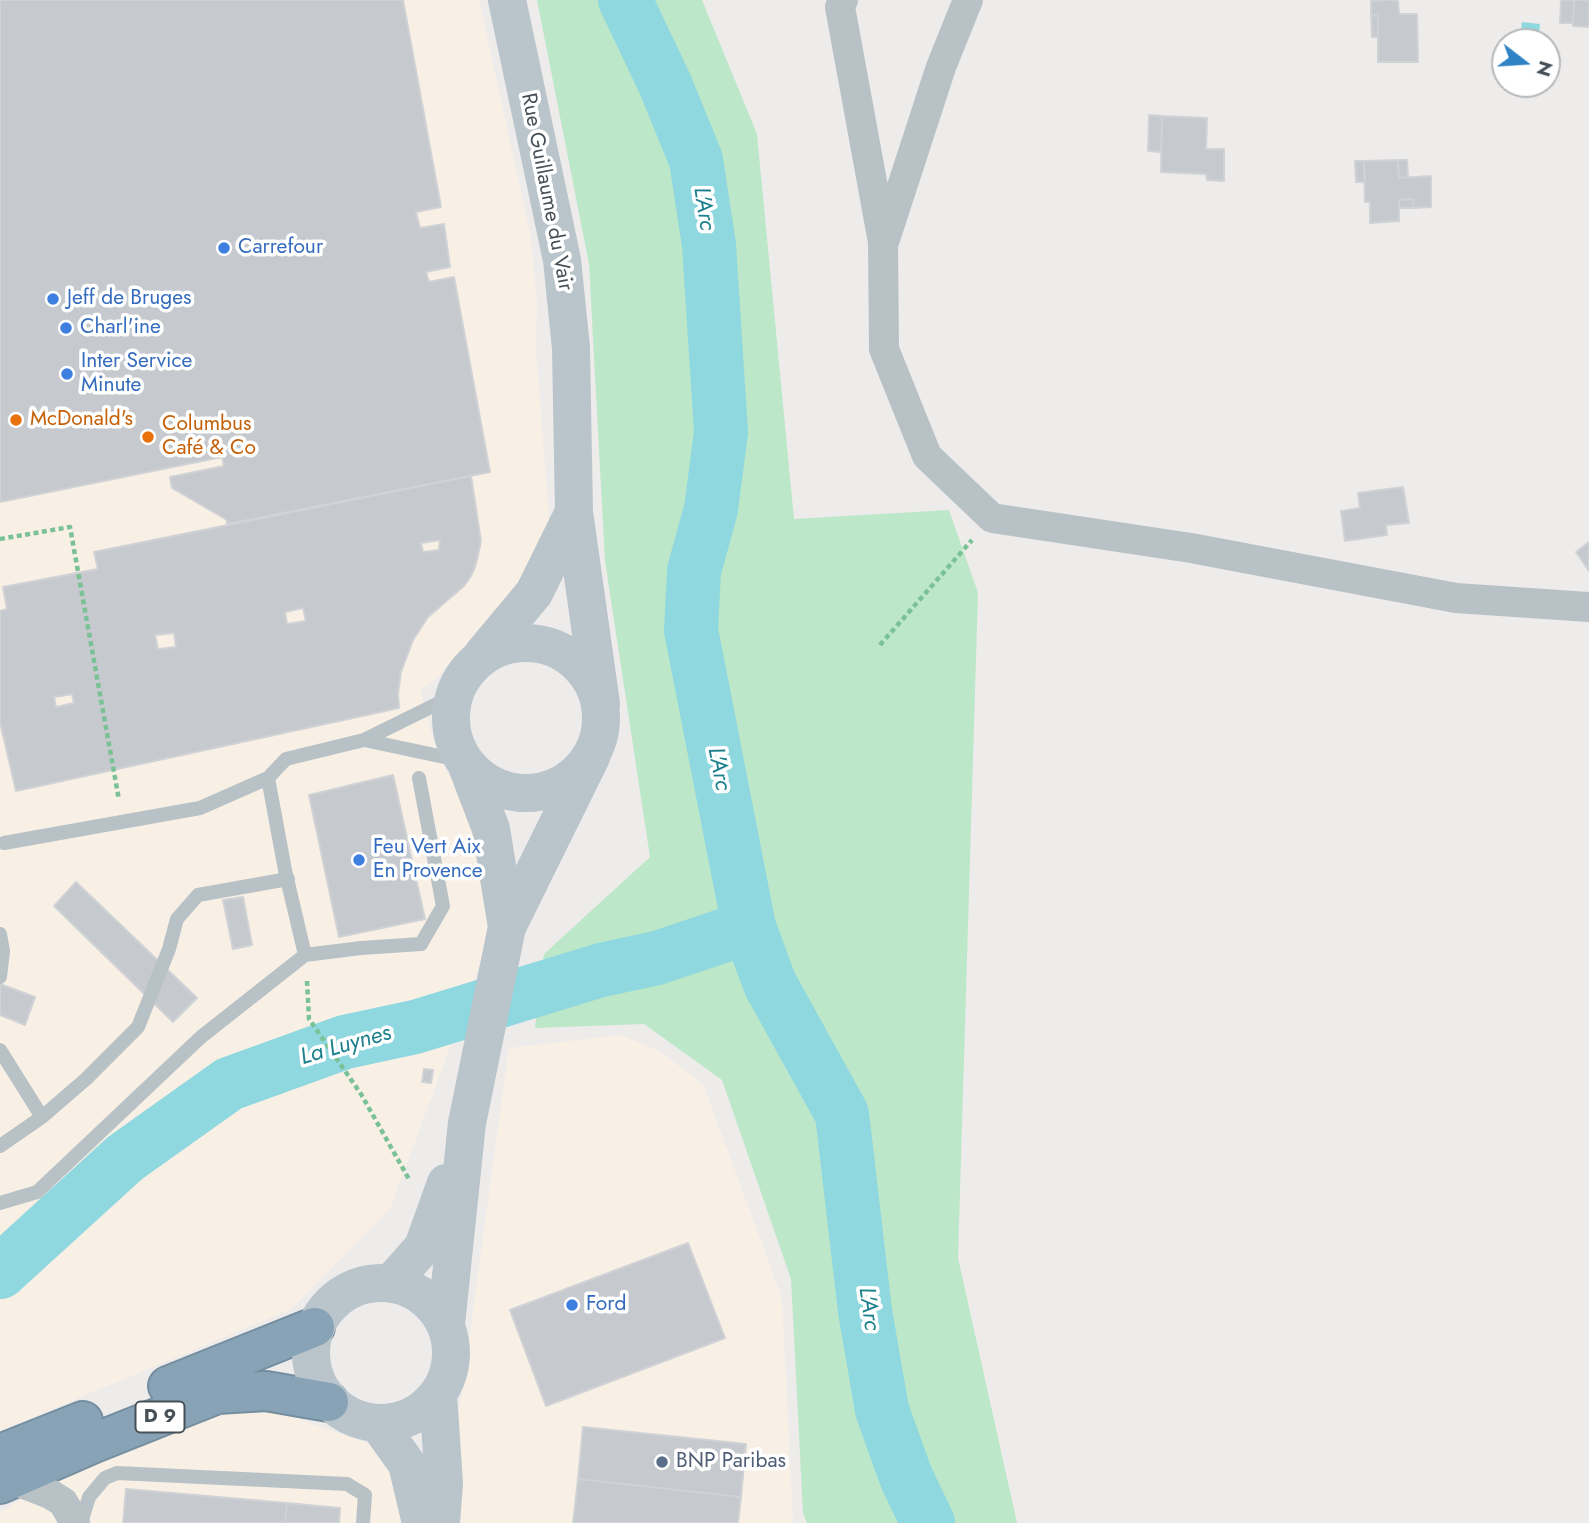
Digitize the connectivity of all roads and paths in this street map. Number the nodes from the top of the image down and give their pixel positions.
1 (507, 0) edge
2 (843, 0) edge
3 (968, 0) edge
4 (883, 242) junction
5 (574, 512) junction
6 (992, 518) junction
7 (0, 539) edge
8 (1589, 607) edge
9 (880, 645) dead end
10 (483, 654) junction
11 (453, 696) junction
12 (601, 704) junction
13 (364, 740) junction
14 (591, 757) junction
15 (465, 764) junction
16 (268, 778) junction
17 (419, 778) dead end
18 (122, 821) junction
19 (1, 845) edge
20 (288, 879) junction
21 (0, 934) edge
22 (505, 939) junction
23 (305, 955) junction
24 (0, 978) edge
25 (0, 1050) edge
26 (42, 1117) junction
27 (467, 1123) junction
28 (0, 1146) edge
29 (0, 1203) edge
30 (432, 1222) junction
31 (391, 1283) junction
32 (446, 1324) junction
33 (315, 1327) junction
34 (438, 1395) junction
35 (329, 1402) junction
36 (379, 1425) junction
37 (4, 1473) edge
38 (427, 1476) junction
39 (75, 1523) edge
40 (81, 1523) edge
41 (363, 1523) edge
42 (421, 1523) edge
43 (441, 1523) edge

1 - 5 main road, Rue Guillaume du Vair
2 - 4 street
3 - 4 street
4 - 6 street
5 - 10 main road, Rue Guillaume du Vair
5 - 12 main road, Rue Guillaume du Vair
6 - 8 street
6 - 9 path
7 - 18 path
10 - 11 main road
10 - 12 main road
11 - 13 lane
11 - 15 main road
12 - 14 main road
13 - 15 lane
13 - 16 lane
14 - 15 main road
14 - 22 main road
15 - 22 main road
16 - 18 lane
16 - 20 lane
17 - 23 lane
18 - 19 lane
20 - 23 lane
20 - 26 lane
21 - 24 lane
22 - 27 main road
23 - 29 lane
23 - 30 path
25 - 26 lane
26 - 28 lane
27 - 30 main road
27 - 32 main road
30 - 31 main road
31 - 32 main road
31 - 33 main road
32 - 34 main road
33 - 35 main road
33 - 37 highway, D 9
34 - 36 main road
34 - 38 main road
35 - 36 main road
35 - 37 highway, D 9
36 - 38 main road
37 - 39 street
38 - 42 main road
38 - 43 main road
40 - 41 lane

